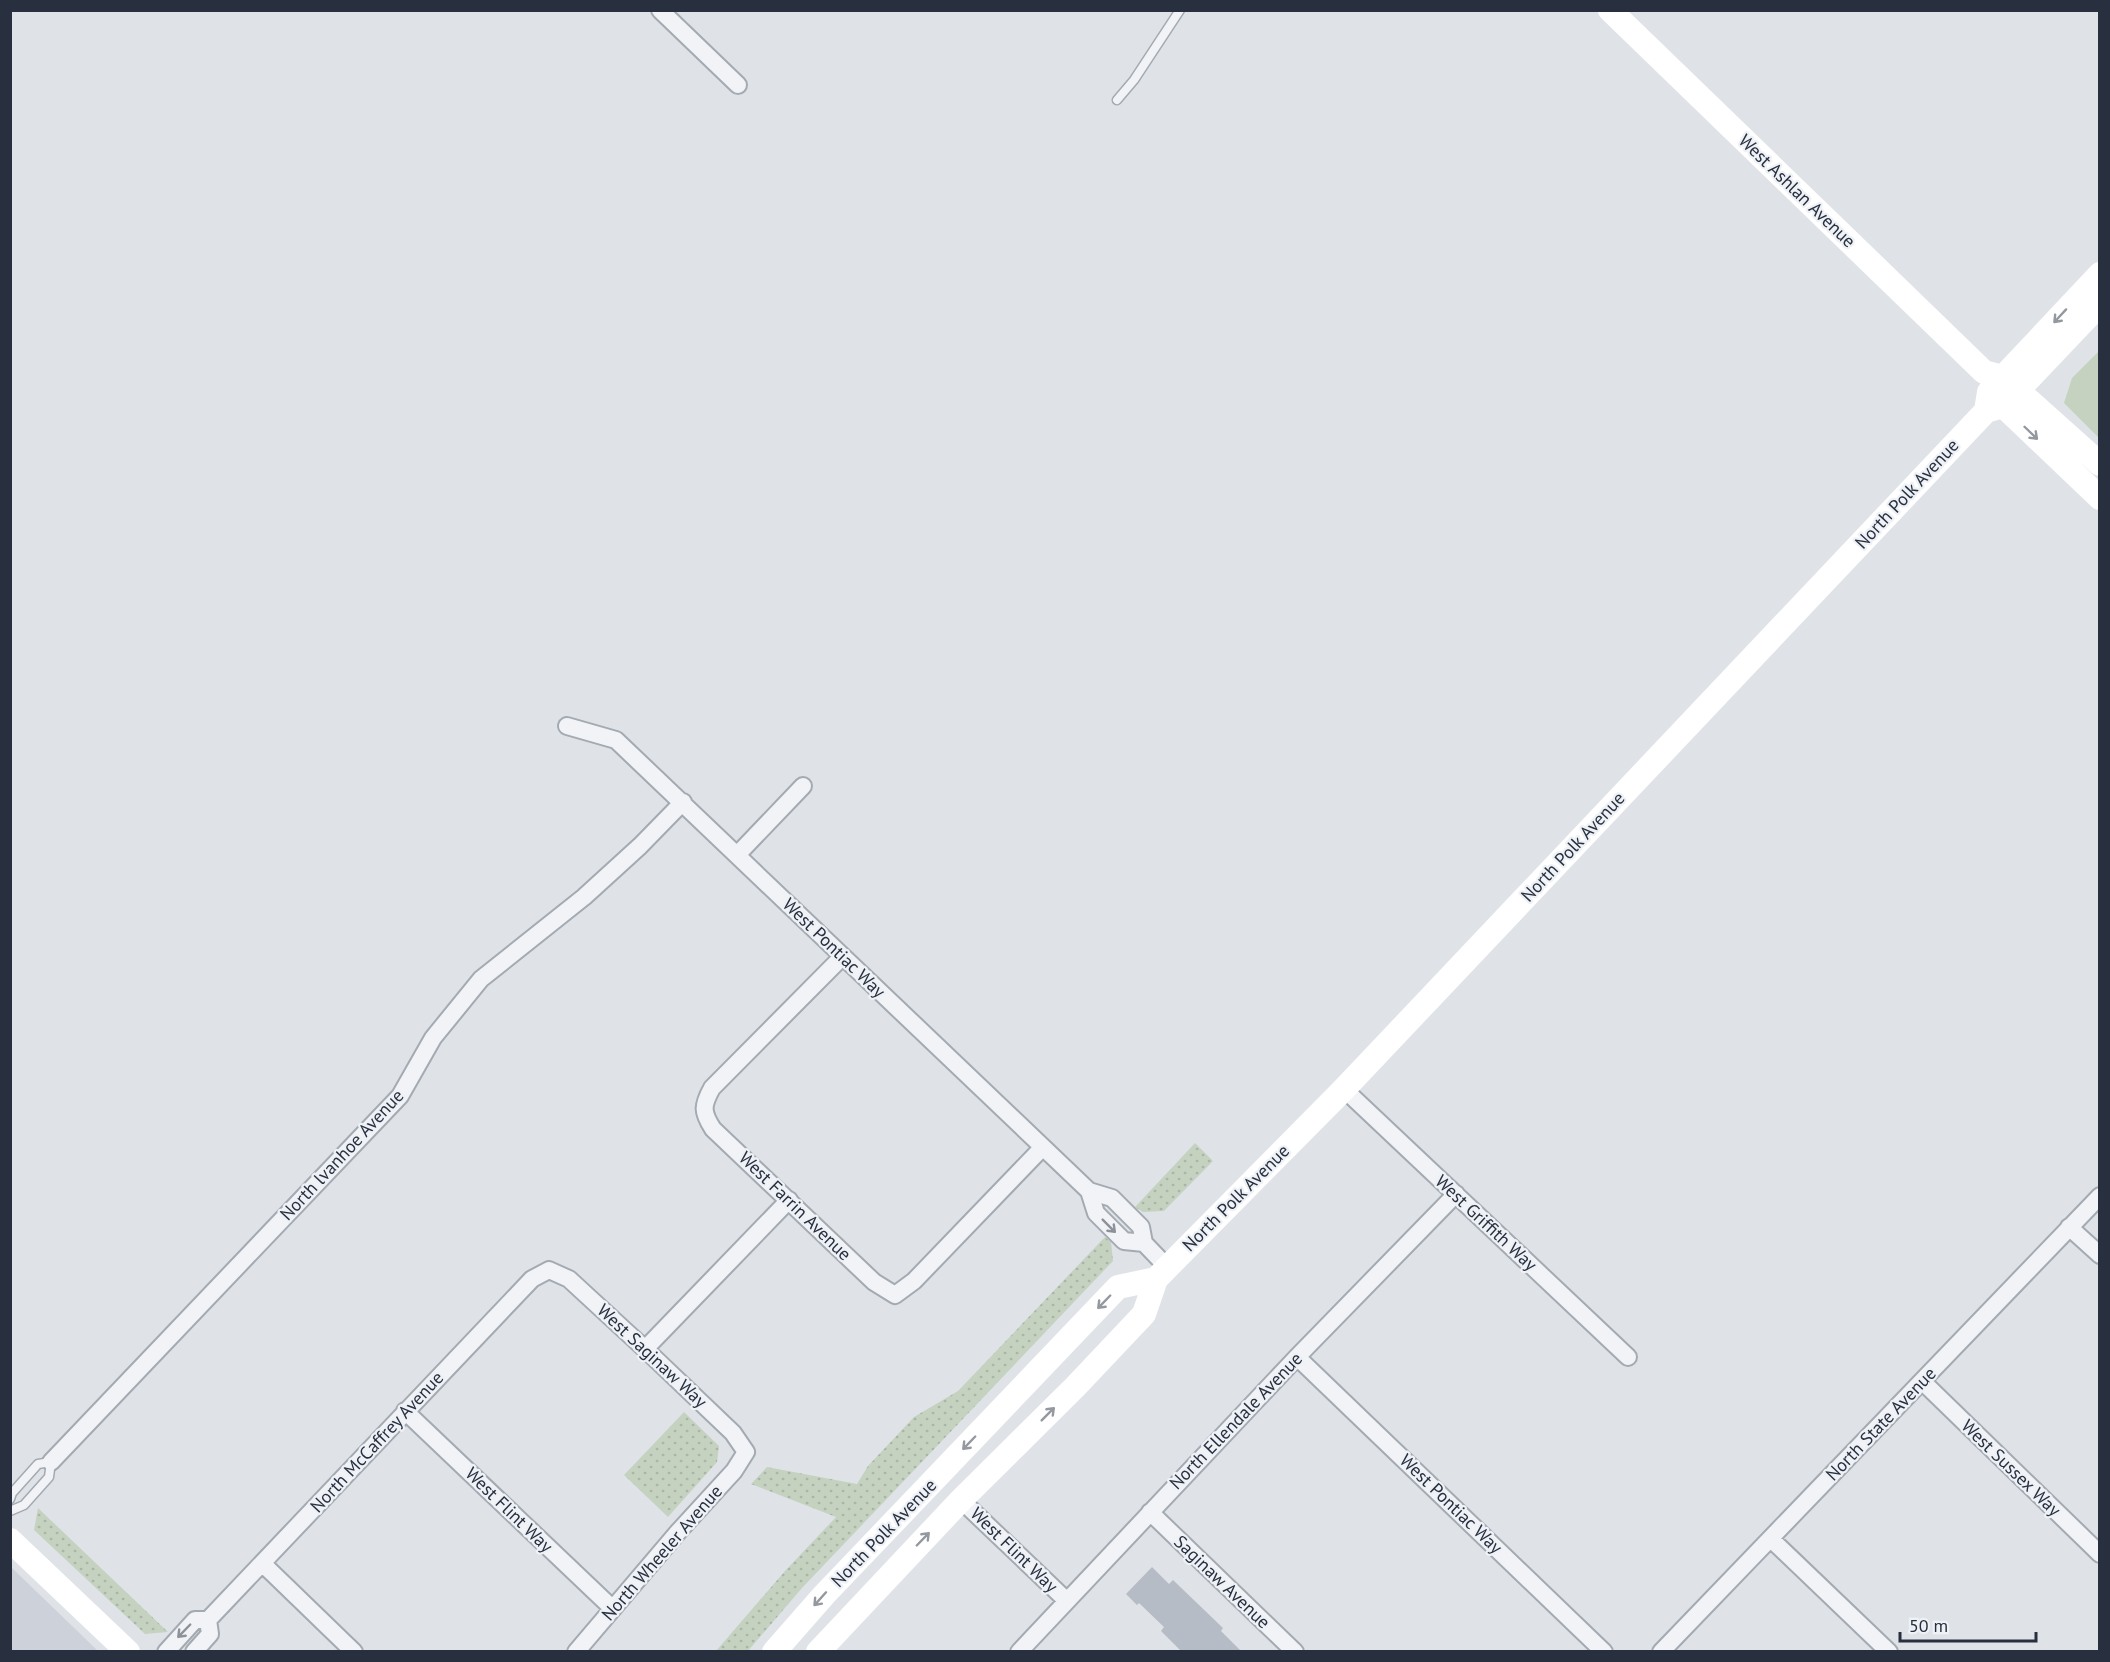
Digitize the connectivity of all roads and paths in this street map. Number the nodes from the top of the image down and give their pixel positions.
1 (660, 10) edge
2 (1180, 10) edge
3 (1610, 10) edge
4 (738, 85) dead end
5 (1117, 100) dead end
6 (2100, 274) edge
7 (2100, 304) edge
8 (1997, 391) junction
9 (2100, 465) edge
10 (2100, 498) edge
11 (567, 726) dead end
12 (803, 786) dead end
13 (682, 802) junction
14 (737, 855) junction
15 (842, 957) junction
16 (1344, 1089) junction
17 (1043, 1147) junction
18 (1456, 1194) junction
19 (2100, 1196) edge
20 (789, 1200) junction
21 (2069, 1227) junction
22 (2100, 1255) edge
23 (549, 1270) joint
24 (1162, 1274) junction
25 (645, 1349) junction
26 (1297, 1357) junction
27 (1628, 1357) dead end
28 (1922, 1381) junction
29 (405, 1412) junction
30 (746, 1452) joint
31 (51, 1462) junction
32 (10, 1499) edge
33 (961, 1500) junction
34 (10, 1511) edge
35 (1150, 1512) junction
36 (1771, 1539) junction
37 (10, 1540) edge
38 (2100, 1554) edge
39 (262, 1563) junction
40 (1067, 1601) junction
41 (612, 1608) junction
42 (208, 1620) junction
43 (128, 1652) edge
44 (166, 1652) edge
45 (194, 1652) edge
46 (354, 1652) edge
47 (576, 1652) edge
48 (774, 1652) edge
49 (818, 1652) edge
50 (1019, 1652) edge
51 (1294, 1652) edge
52 (1604, 1652) edge
53 (1661, 1652) edge
54 (1889, 1652) edge

1 - 4 street
2 - 5 lane
3 - 8 main road, West Ashlan Avenue
6 -> 8 main road, North Polk Avenue
7 - 8 main road, North Polk Avenue
8 - 9 main road, West Ashlan Avenue
8 -> 10 main road, West Ashlan Avenue
8 - 16 main road, North Polk Avenue
11 - 13 street, West Pontiac Way
12 - 14 street
13 - 14 street, West Pontiac Way
13 - 31 street, North lvanhoe Avenue
14 - 15 street, West Pontiac Way
15 - 17 street, West Pontiac Way
15 - 20 street, West Farrin Avenue
16 - 18 street, West Griffith Way
16 - 24 main road, North Polk Avenue
17 - 20 street, West Farrin Avenue
17 - 24 street, West Pontiac Way
18 - 26 street, North Ellendale Avenue
18 - 27 street, West Griffith Way
19 - 21 street, North State Avenue
20 - 25 street
21 - 22 street
21 - 28 street, North State Avenue
23 - 25 street, West Saginaw Way
23 - 29 street, North McCaffrey Avenue
33 -> 24 main road, North Polk Avenue
24 -> 48 main road, North Polk Avenue
25 - 30 street, West Saginaw Way
26 - 35 street, North Ellendale Avenue
26 - 52 street, West Pontiac Way
28 - 36 street, North State Avenue
28 - 38 street, West Sussex Way
29 - 39 street, North McCaffrey Avenue
29 - 41 street, West Flint Way
30 - 41 street, North Wheeler Avenue
31 - 32 lane, North lvanhoe Avenue
31 - 34 lane, North lvanhoe Avenue
33 - 40 street, West Flint Way
49 -> 33 main road, North Polk Avenue
35 - 40 street, North Ellendale Avenue
35 - 51 street, Saginaw Avenue
36 - 53 street, North State Avenue
36 - 54 street
37 - 43 main road
39 - 42 street, North McCaffrey Avenue
39 - 46 street
40 - 50 street, North Ellendale Avenue
41 - 47 street, North Wheeler Avenue
42 -> 44 street, North McCaffrey Avenue
42 - 45 street, North McCaffrey Avenue

